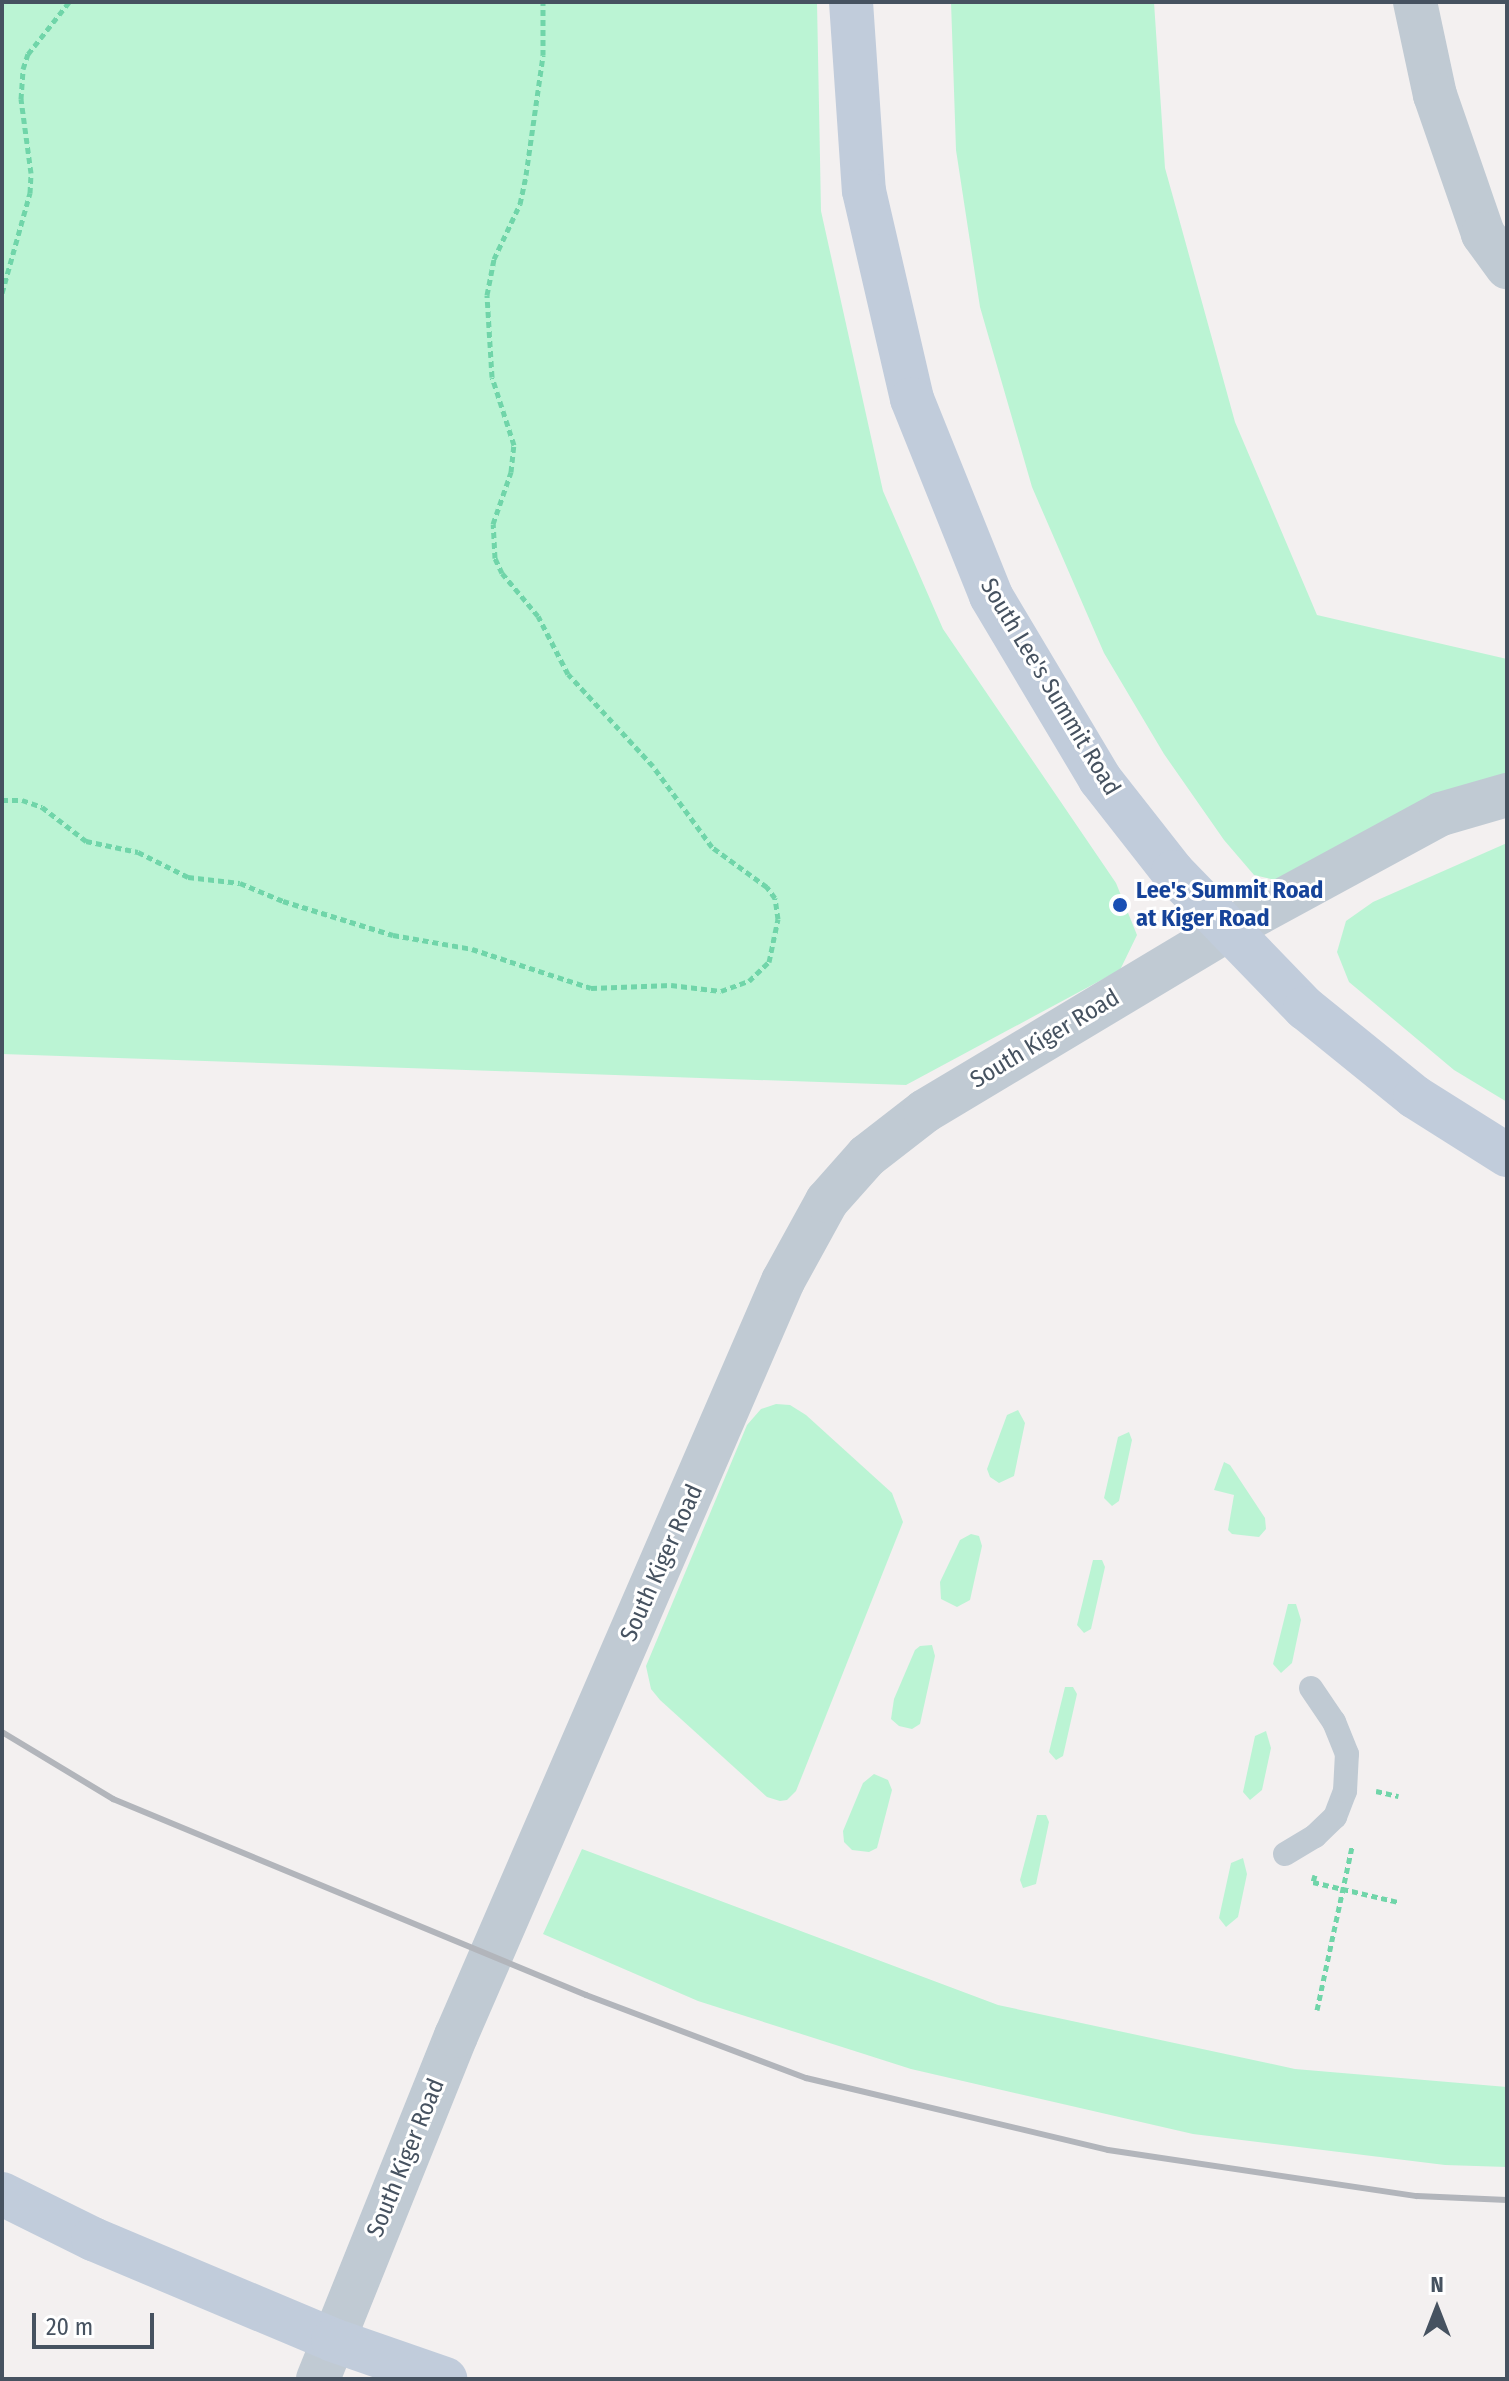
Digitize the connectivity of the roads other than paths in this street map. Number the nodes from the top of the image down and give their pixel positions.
1 (851, 2) edge
2 (1415, 2) edge
3 (1507, 267) edge
4 (1507, 795) edge
5 (1229, 929) junction
6 (1507, 1155) edge
7 (1311, 1688) dead end
8 (1285, 1854) dead end
9 (2, 2194) edge
10 (325, 2359) edge
11 (445, 2379) edge

1 - 5 main road, South Lee's Summit Road
2 - 3 street
4 - 5 street, South Kiger Road
5 - 6 main road, South Lee's Summit Road
5 - 10 street, South Kiger Road
7 - 8 lane
9 - 10 main road
10 - 11 main road

